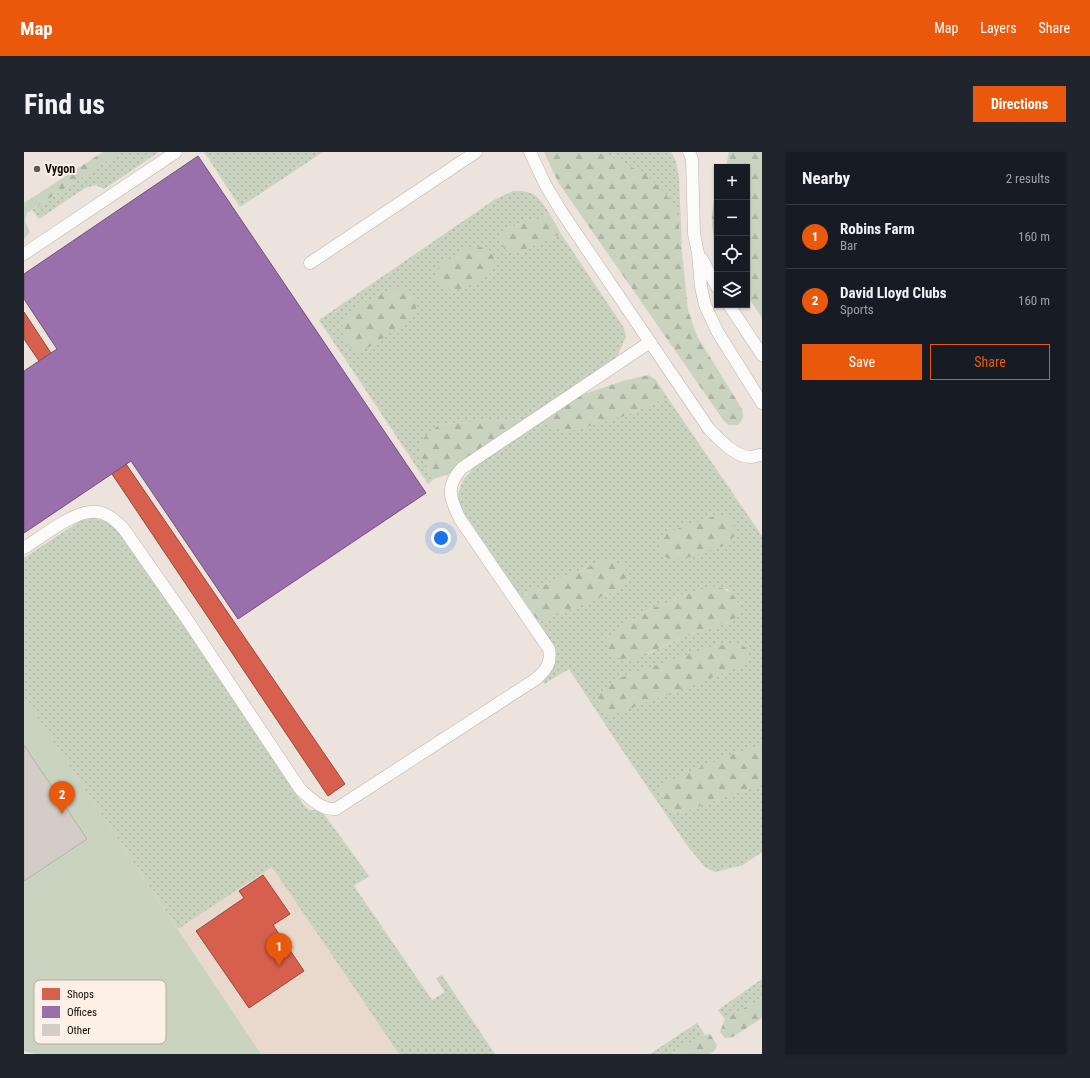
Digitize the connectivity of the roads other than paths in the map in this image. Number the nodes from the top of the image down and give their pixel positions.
1 (176, 152) edge
2 (476, 152) edge
3 (530, 152) edge
4 (692, 154) edge
5 (698, 253) junction
6 (24, 254) edge
7 (310, 263) dead end
8 (714, 282) edge
9 (731, 308) edge
10 (650, 342) junction
11 (762, 355) edge
12 (762, 404) edge
13 (761, 456) edge
14 (24, 548) edge

1 - 6 lane
2 - 7 lane
3 - 10 lane
4 - 5 lane
5 - 8 lane
5 - 12 lane
9 - 11 lane
10 - 13 lane
10 - 14 lane

